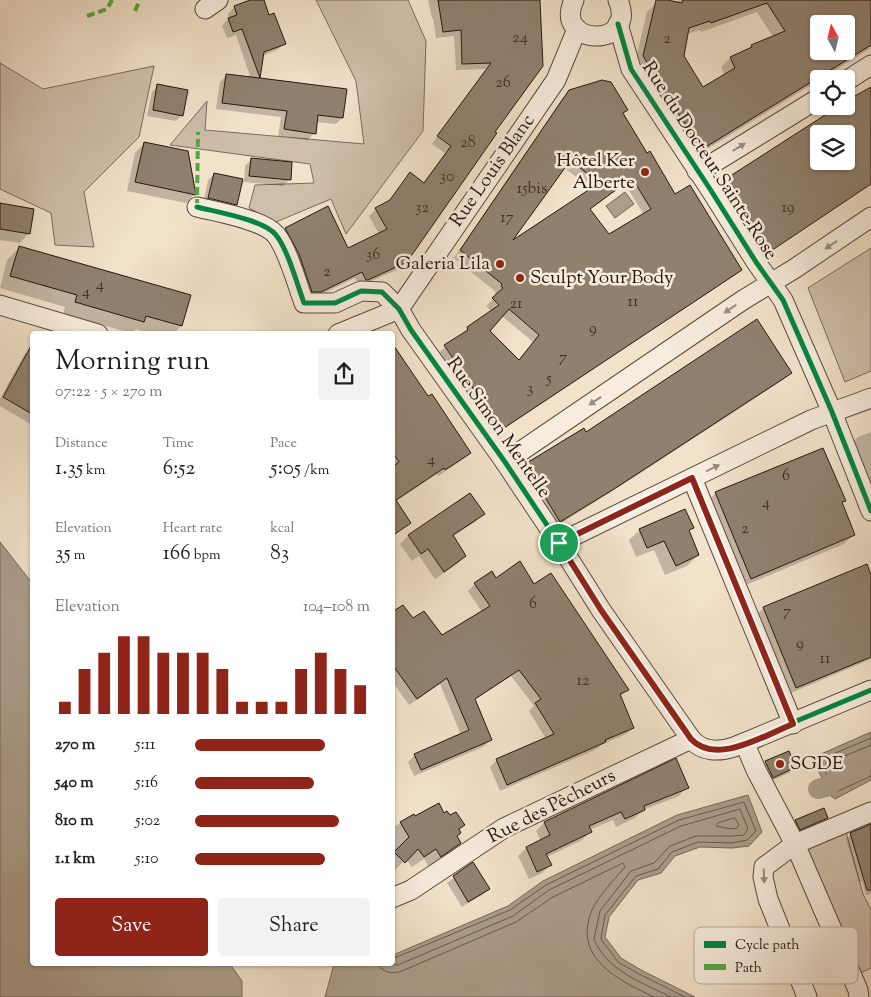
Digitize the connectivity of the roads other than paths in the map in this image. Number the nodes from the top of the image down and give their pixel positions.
1 (574, 0) edge
2 (621, 7) edge
3 (577, 29) junction
4 (871, 65) edge
5 (855, 75) edge
6 (810, 104) edge
7 (697, 171) junction
8 (197, 207) dead end
9 (871, 217) edge
10 (771, 283) junction
11 (0, 305) edge
12 (399, 308) junction
13 (88, 331) edge
14 (345, 331) edge
15 (871, 398) edge
16 (832, 412) junction
17 (505, 462) junction
18 (692, 478) junction
19 (871, 511) edge
20 (559, 543) junction
21 (871, 690) edge
22 (793, 724) junction
23 (691, 739) junction
24 (745, 744) junction
25 (871, 812) edge
26 (795, 844) junction
27 (395, 897) edge
28 (779, 927) edge
29 (834, 927) edge
30 (802, 984) edge
31 (807, 997) edge

1 - 3 street
2 - 3 street
2 - 7 street, Rue du Docteur Sainte-Rose
3 - 12 street, Rue Louis Blanc
4 - 5 street
7 -> 6 street
7 - 10 street, Rue du Docteur Sainte-Rose
8 - 12 street, Rue Simon Mentelle
9 -> 10 street
10 - 16 street, Rue du Docteur Sainte-Rose
10 -> 17 street
11 - 13 street
12 - 14 street
12 - 17 street, Rue Simon Mentelle
15 - 16 street
18 -> 16 street
16 - 19 street, Rue du Docteur Sainte-Rose
17 - 20 street, Rue Simon Mentelle
18 - 20 street
18 - 22 street
20 - 23 street, Rue Simon Mentelle
21 - 22 street, Rue Simon Mentelle
22 - 24 street, Rue Simon Mentelle
23 - 24 street, Rue Simon Mentelle
23 - 27 street, Rue des Pêcheurs
24 - 26 street
25 - 26 street
26 -> 28 street
26 - 29 street
30 -> 31 street

